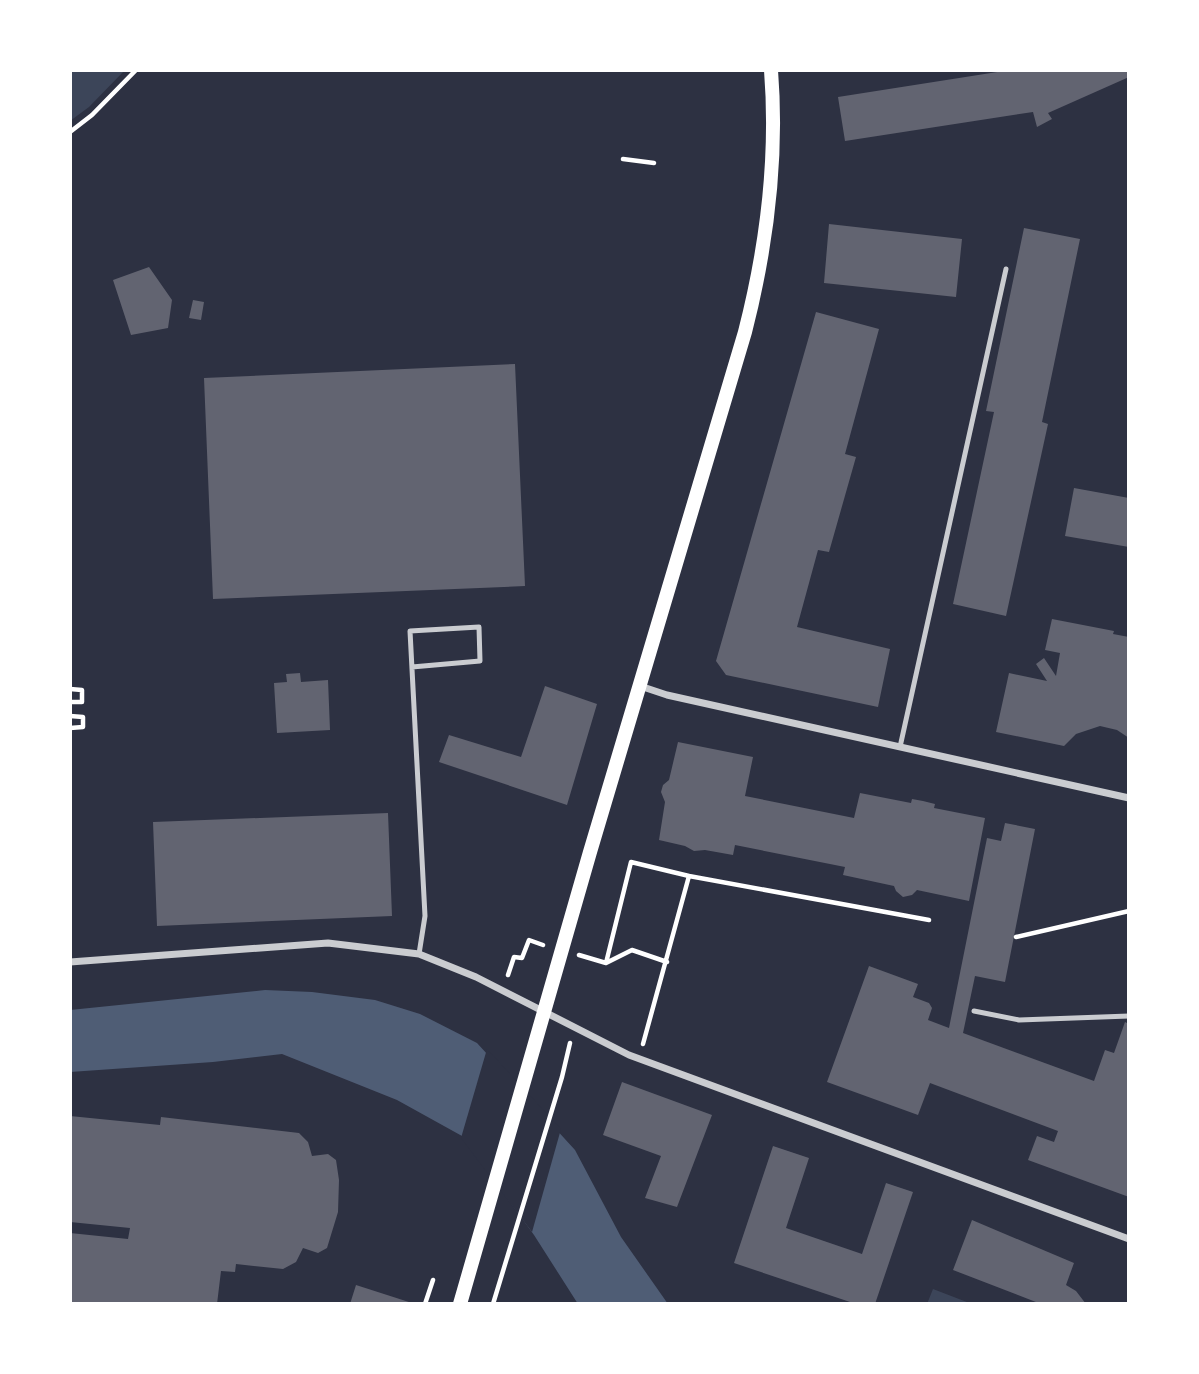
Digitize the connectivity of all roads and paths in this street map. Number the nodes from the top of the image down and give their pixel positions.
1 (136, 70) edge
2 (771, 70) edge
3 (70, 132) edge
4 (623, 159) dead end
5 (654, 163) dead end
6 (1006, 269) dead end
7 (412, 667) junction
8 (640, 687) junction
9 (70, 689) edge
10 (70, 702) edge
11 (70, 716) edge
12 (70, 728) edge
13 (900, 747) junction
14 (1129, 798) edge
15 (689, 876) junction
16 (1129, 911) edge
17 (929, 920) dead end
18 (1016, 937) dead end
19 (419, 954) junction
20 (70, 962) edge
21 (606, 963) dead end
22 (974, 1011) dead end
23 (545, 1012) junction
24 (1129, 1016) edge
25 (650, 1024) dead end
26 (574, 1027) junction
27 (1129, 1239) edge
28 (433, 1280) dead end
29 (425, 1304) edge
30 (460, 1304) edge
31 (493, 1304) edge

1 - 3 path
2 - 8 main road
4 - 5 path
6 - 13 lane
7 - 7 lane
7 - 19 lane
8 - 13 street
8 - 23 main road
9 - 10 path
11 - 12 path
13 - 14 street
15 - 17 path
15 - 21 path
15 - 25 path
16 - 18 path
19 - 20 street
19 - 23 street
22 - 24 lane
23 - 26 street
23 - 30 main road
26 - 27 street
26 - 31 path
28 - 29 path

